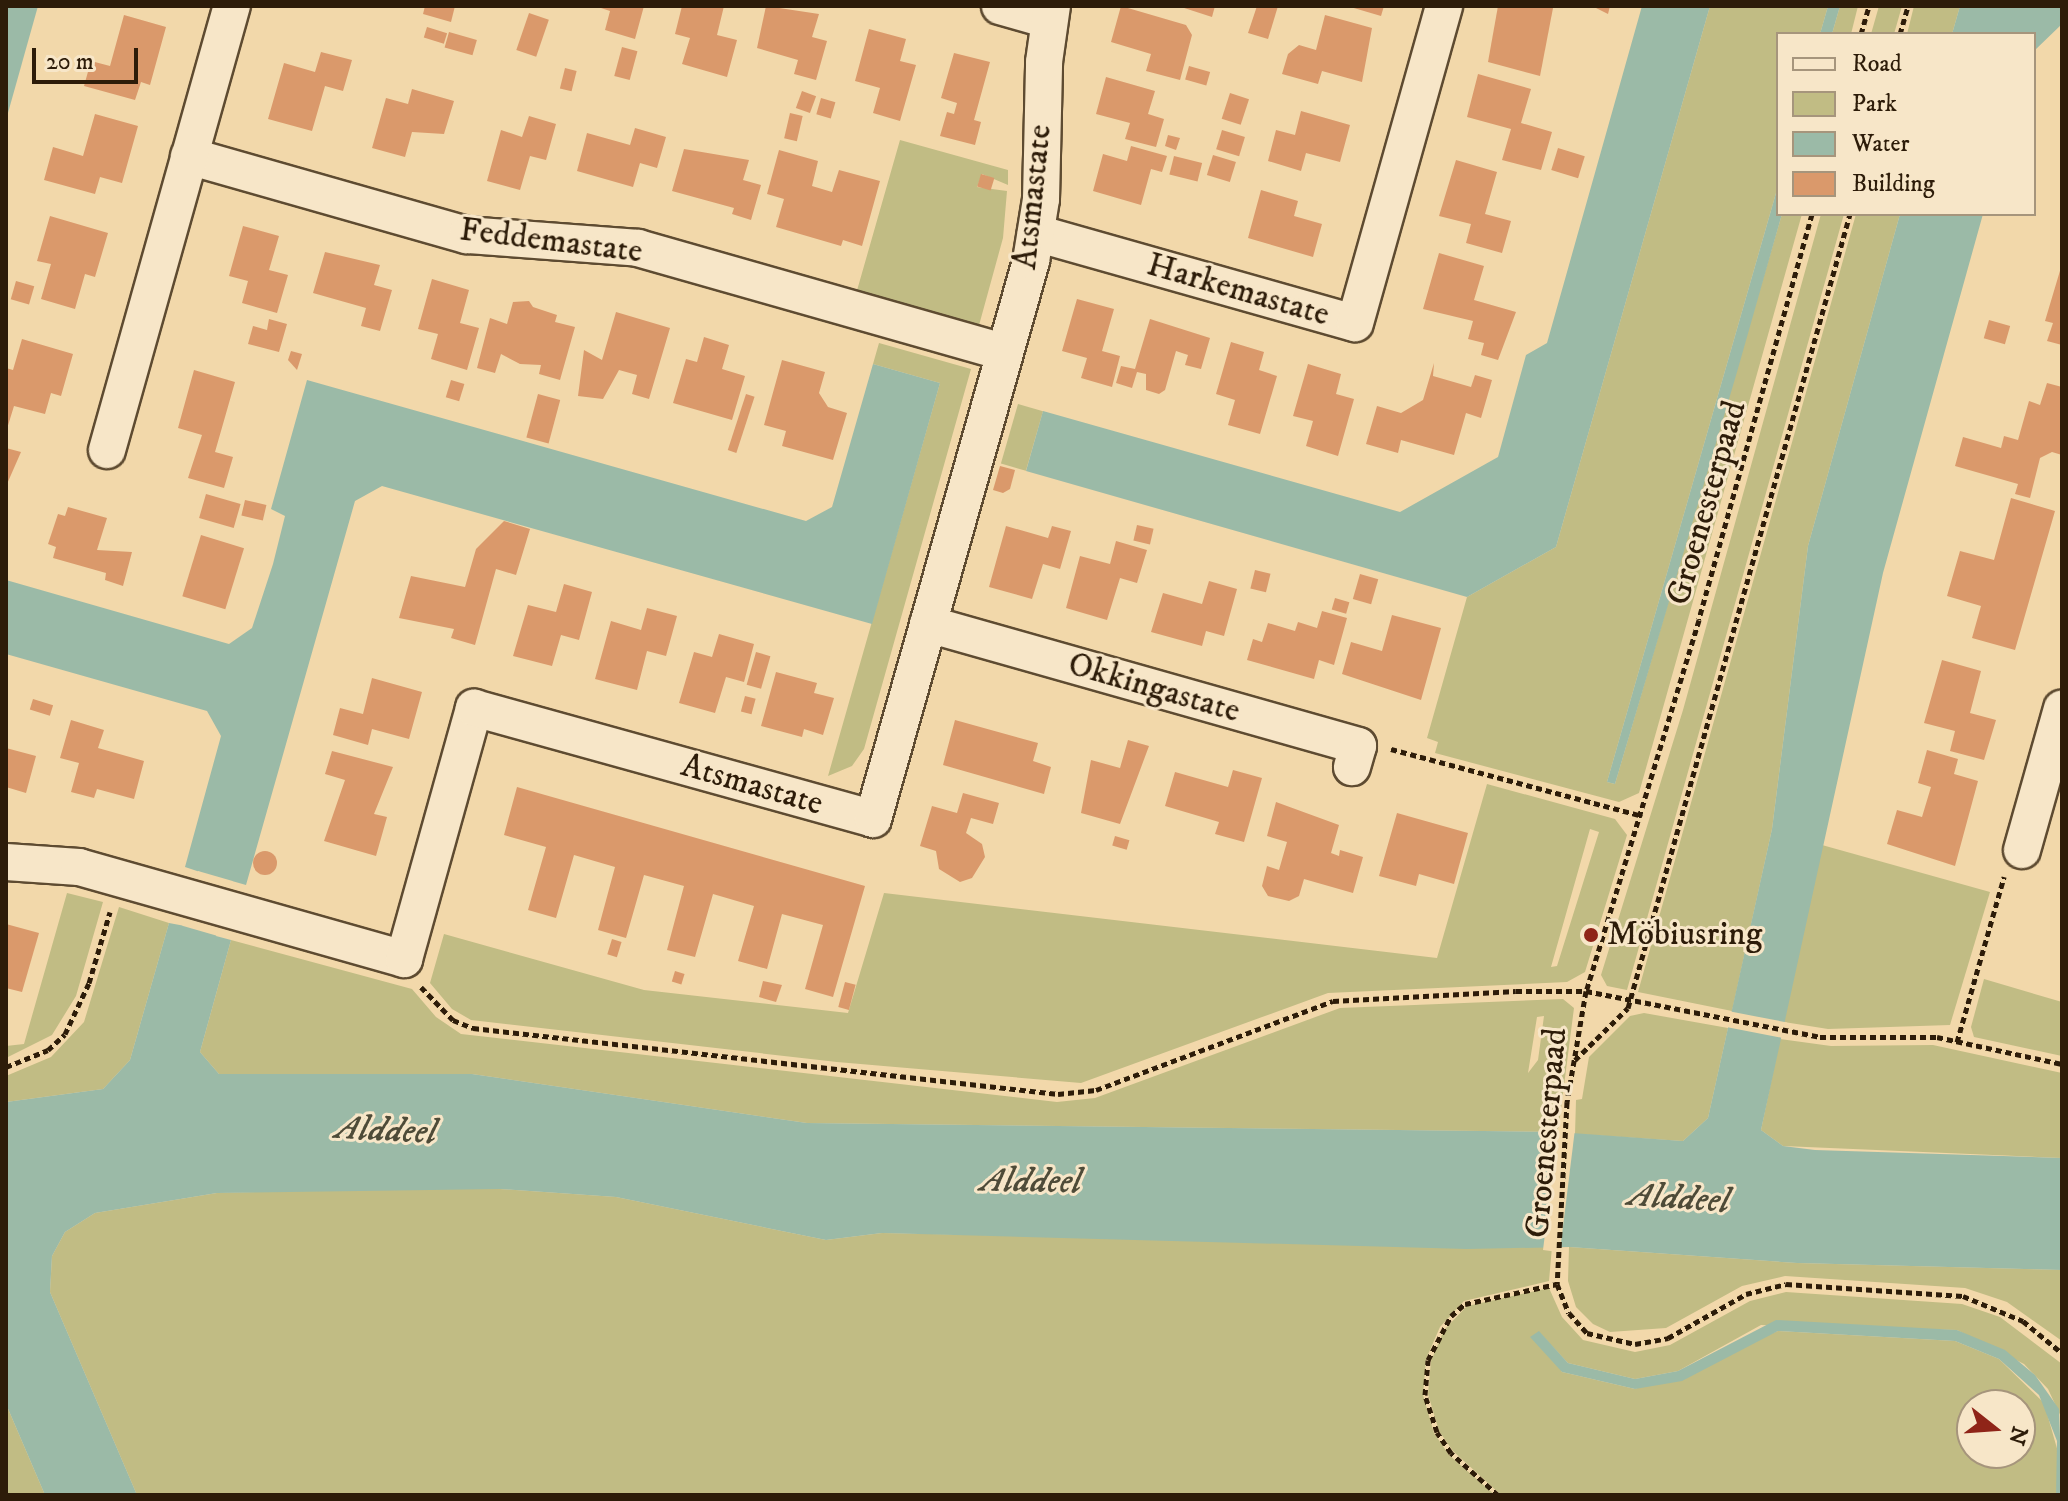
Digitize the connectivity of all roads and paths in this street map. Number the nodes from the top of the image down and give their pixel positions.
1 (232, 6) edge
2 (1000, 6) edge
3 (1444, 6) edge
4 (1869, 6) edge
5 (1908, 6) edge
6 (1050, 13) edge
7 (1862, 32) edge
8 (1901, 32) edge
9 (189, 156) junction
10 (1811, 216) edge
11 (1849, 216) edge
12 (1036, 233) junction
13 (1004, 352) junction
14 (107, 450) dead end
15 (928, 624) junction
16 (2062, 709) edge
17 (2056, 749) edge
18 (1355, 756) joint
19 (1642, 816) junction
20 (2022, 850) joint
21 (6, 862) edge
22 (119, 879) junction
23 (404, 959) junction
24 (1586, 991) junction
25 (1630, 1000) junction
26 (1957, 1042) junction
27 (1575, 1060) junction
28 (2062, 1064) edge
29 (6, 1067) edge
30 (1557, 1284) junction
31 (2062, 1353) edge
32 (1498, 1495) edge

1 - 9 street
2 - 6 street
3 - 12 street, Harkemastate
4 - 7 path
5 - 8 path
6 - 12 street, Atsmastate
9 - 13 street, Feddemastate
9 - 14 street
10 - 19 path, Groenesterpaad
11 - 25 path
12 - 13 street, Atsmastate
13 - 15 street, Atsmastate
15 - 18 street, Okkingastate
15 - 23 street, Atsmastate
16 - 17 street
17 - 20 street
18 - 19 path
19 - 24 path, Groenesterpaad
20 - 26 path
21 - 22 street
22 - 23 street
22 - 29 path
23 - 24 path
24 - 25 path
24 - 27 path, Groenesterpaad
25 - 26 path
25 - 27 path
26 - 28 path
27 - 30 path, Groenesterpaad
30 - 31 path, Groenesterpaad
30 - 32 path

